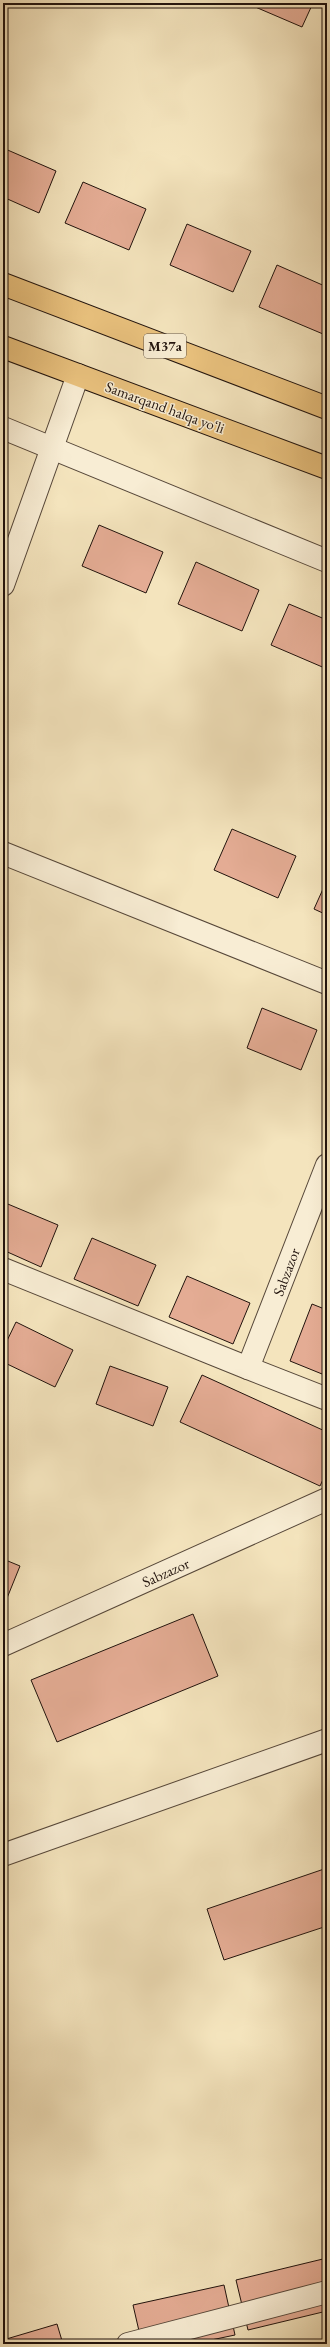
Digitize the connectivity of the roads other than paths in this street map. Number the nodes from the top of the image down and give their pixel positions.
1 (3, 284) edge
2 (3, 347) edge
3 (78, 375) junction
4 (327, 408) edge
5 (3, 428) edge
6 (52, 448) junction
7 (327, 468) edge
8 (327, 561) edge
9 (3, 585) edge
10 (3, 853) edge
11 (327, 983) edge
12 (327, 1165) edge
13 (3, 1269) edge
14 (248, 1368) junction
15 (327, 1399) edge
16 (327, 1499) edge
17 (3, 1645) edge
18 (327, 1740) edge
19 (3, 1855) edge
20 (327, 2292) edge
21 (128, 2344) edge

1 - 4 highway, M37a
2 - 3 highway, Samarqand halqa yoʻli
3 - 6 street
3 - 7 highway, Samarqand halqa yoʻli
5 - 6 street
6 - 8 street
6 - 9 street
10 - 11 street
12 - 14 street, Sabzazor
13 - 14 street
14 - 15 street
16 - 17 street, Sabzazor
18 - 19 street
20 - 21 street

